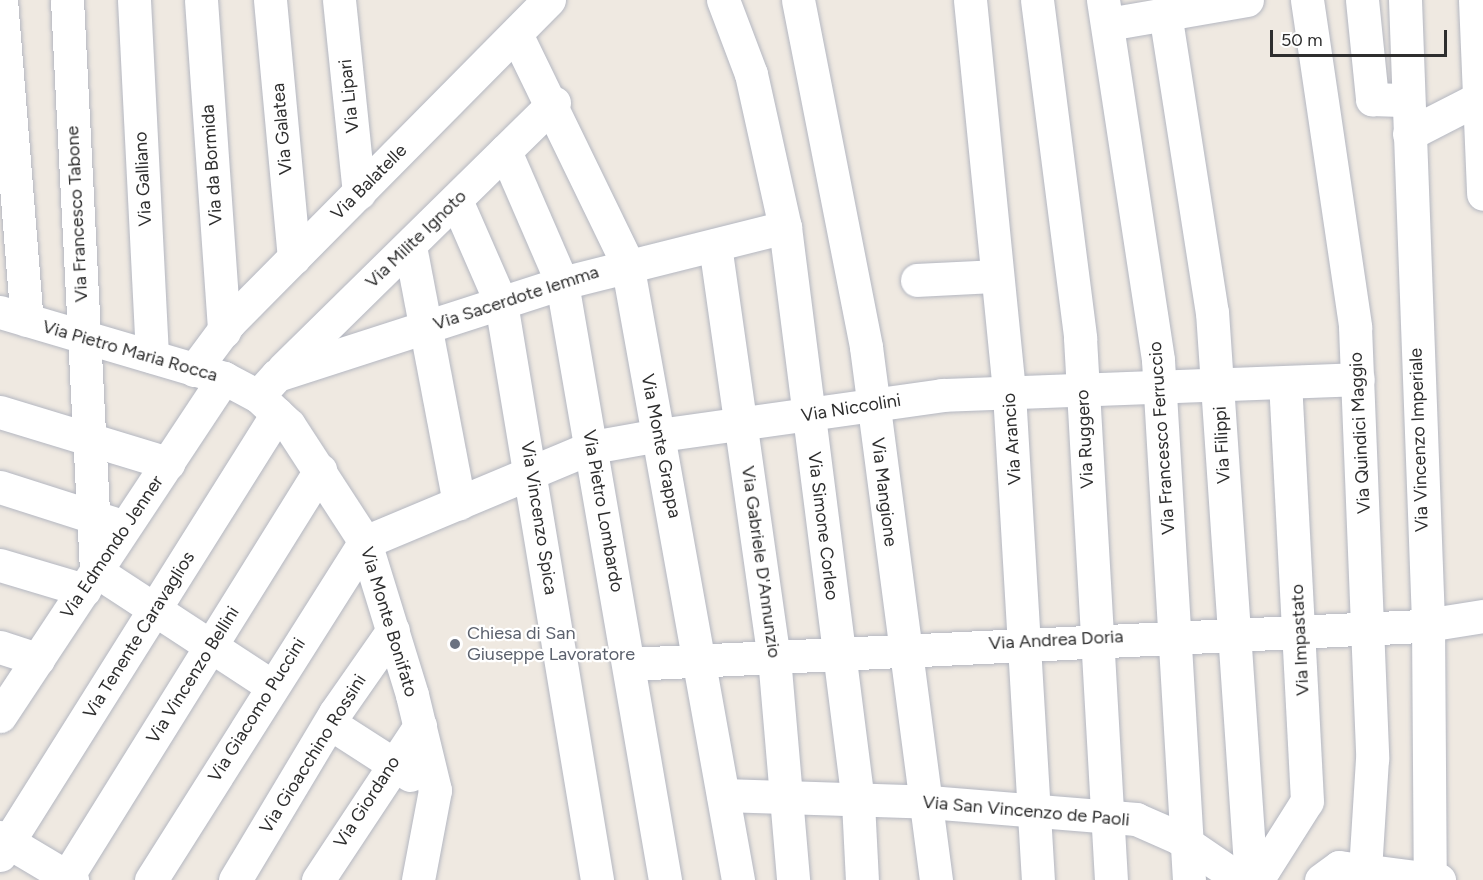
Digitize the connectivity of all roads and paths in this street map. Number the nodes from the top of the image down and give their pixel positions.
1 (1, 0) edge
2 (67, 0) edge
3 (134, 0) edge
4 (201, 0) edge
5 (270, 0) edge
6 (339, 0) edge
7 (723, 0) edge
8 (798, 0) edge
9 (969, 0) edge
10 (1038, 0) edge
11 (1247, 0) edge
12 (1307, 0) edge
13 (1362, 0) edge
14 (1405, 0) edge
15 (1475, 0) edge
16 (547, 1) edge
17 (1106, 12) edge
18 (1166, 13) junction
19 (516, 34) junction
20 (1481, 97) edge
21 (1408, 100) junction
22 (554, 103) junction
23 (1409, 134) junction
24 (505, 151) junction
25 (359, 193) junction
26 (1483, 194) edge
27 (456, 200) junction
28 (785, 227) junction
29 (715, 244) junction
30 (410, 246) junction
31 (294, 258) junction
32 (627, 263) junction
33 (998, 276) junction
34 (917, 280) dead end
35 (562, 283) junction
36 (501, 303) junction
37 (13, 316) edge
38 (426, 327) junction
39 (224, 331) junction
40 (83, 338) junction
41 (152, 357) junction
42 (209, 374) junction
43 (1358, 379) junction
44 (1285, 383) junction
45 (1219, 386) junction
46 (1160, 389) junction
47 (1082, 391) junction
48 (1009, 393) junction
49 (271, 395) junction
50 (873, 404) junction
51 (0, 412) edge
52 (809, 415) junction
53 (742, 423) junction
54 (659, 435) junction
55 (89, 439) junction
56 (592, 447) junction
57 (168, 463) junction
58 (320, 470) junction
59 (532, 473) junction
60 (0, 487) edge
61 (459, 503) junction
62 (93, 516) junction
63 (126, 527) junction
64 (365, 542) junction
65 (0, 565) edge
66 (90, 581) junction
67 (154, 609) junction
68 (1483, 616) edge
69 (1428, 622) junction
70 (1369, 627) junction
71 (1300, 629) junction
72 (393, 630) junction
73 (1234, 632) junction
74 (1175, 634) junction
75 (1097, 639) junction
76 (1025, 642) junction
77 (211, 646) junction
78 (0, 647) edge
79 (904, 649) junction
80 (839, 655) junction
81 (699, 656) junction
82 (774, 657) junction
83 (38, 659) junction
84 (629, 664) junction
85 (272, 686) junction
86 (0, 716) edge
87 (331, 724) junction
88 (420, 726) junction
89 (391, 762) junction
90 (435, 790) junction
91 (723, 795) junction
92 (790, 798) junction
93 (858, 802) junction
94 (929, 802) junction
95 (1034, 808) junction
96 (1107, 817) junction
97 (1188, 844) junction
98 (3, 845) edge
99 (1372, 873) edge
100 (325, 878) edge
101 (68, 879) edge
102 (1247, 879) edge
103 (1433, 879) edge
104 (151, 880) edge
105 (235, 880) edge
106 (418, 880) edge
107 (597, 880) edge
108 (665, 880) edge
109 (738, 880) edge
110 (793, 880) edge
111 (862, 880) edge
112 (936, 880) edge
113 (1038, 880) edge
114 (1111, 880) edge
115 (1189, 880) edge
116 (1321, 880) edge

1 - 37 street
2 - 40 street, Via Francesco Tabone
3 - 41 street, Via Galliano
4 - 39 street, Via da Bormida
5 - 31 street, Via Galatea
6 - 25 street, Via Lipari
7 - 28 street, Via Simone Corleo
8 - 50 street, Via Mangione
9 - 33 street, Via Arancio
10 - 47 street, Via Ruggero
11 - 18 street
12 - 43 street, Via Quindici Maggio
13 - 21 street
14 - 21 street, Via Vincenzo Imperiale
15 - 20 street
16 - 19 street, Via Balatelle
17 - 18 street
17 - 46 street, Via Francesco Ferruccio
18 - 45 street, Via Filippi
19 - 22 street, Via Monte Grappa
19 - 25 street, Via Balatelle
20 - 23 street
20 - 26 street
21 - 23 street, Via Vincenzo Imperiale
22 - 24 street, Via Milite Ignoto
22 - 32 street, Via Monte Grappa
23 - 69 street, Via Vincenzo Imperiale
24 - 27 street, Via Milite Ignoto
24 - 35 street, Via Pietro Lombardo
25 - 31 street, Via Balatelle
27 - 30 street, Via Milite Ignoto
27 - 36 street, Via Vincenzo Spica
28 - 29 street, Via Sacerdote Iemma
28 - 52 street, Via Simone Corleo
29 - 32 street, Via Sacerdote Iemma
29 - 53 street, Via Gabriele D'Annunzio
30 - 38 street
30 - 49 street, Via Milite Ignoto
31 - 39 street, Via Balatelle
32 - 35 street, Via Sacerdote Iemma
32 - 54 street, Via Monte Grappa
33 - 34 street
33 - 48 street, Via Arancio
35 - 36 street, Via Sacerdote Iemma
35 - 56 street, Via Pietro Lombardo
36 - 38 street, Via Sacerdote Iemma
36 - 59 street, Via Vincenzo Spica
37 - 40 street, Via Pietro Maria Rocca
38 - 49 street, Via Sacerdote Iemma
38 - 61 street
39 - 42 street, Via Balatelle
40 - 41 street, Via Pietro Maria Rocca
40 - 55 street, Via Francesco Tabone
41 - 42 street, Via Pietro Maria Rocca
42 - 49 street, Via Pietro Maria Rocca
42 - 57 street, Via Edmondo Jenner
43 - 44 street, Via Niccolini
43 - 70 street, Via Quindici Maggio
44 - 45 street, Via Niccolini
44 - 71 street, Via Impastato
45 - 46 street, Via Niccolini
45 - 73 street, Via Filippi
46 - 47 street, Via Niccolini
46 - 74 street, Via Francesco Ferruccio
47 - 48 street, Via Niccolini
47 - 75 street, Via Ruggero
48 - 50 street, Via Niccolini
48 - 76 street, Via Arancio
49 - 58 street, Via Monte Bonifato
49 - 67 street, Via Tenente Caravaglios
50 - 52 street, Via Niccolini
50 - 79 street, Via Mangione
51 - 55 street
52 - 53 street, Via Niccolini
52 - 80 street, Via Simone Corleo
53 - 54 street, Via Niccolini
53 - 82 street, Via Gabriele D'Annunzio
54 - 56 street, Via Niccolini
54 - 81 street, Via Monte Grappa
55 - 57 street
55 - 62 street, Via Francesco Tabone
56 - 59 street, Via Niccolini
56 - 84 street, Via Pietro Lombardo
57 - 63 street, Via Edmondo Jenner
58 - 64 street, Via Monte Bonifato
58 - 77 street, Via Vincenzo Bellini
59 - 61 street, Via Niccolini
59 - 107 street, Via Vincenzo Spica
60 - 62 street
61 - 64 street, Via Niccolini
62 - 63 street
62 - 66 street, Via Francesco Tabone
63 - 66 street, Via Edmondo Jenner
64 - 72 street, Via Monte Bonifato
64 - 85 street, Via Giacomo Puccini
65 - 66 street
66 - 67 street
66 - 83 street, Via Edmondo Jenner
67 - 77 street
67 - 98 street, Via Tenente Caravaglios
68 - 69 street, Via Andrea Doria
69 - 70 street, Via Andrea Doria
69 - 103 street, Via Vincenzo Imperiale
70 - 71 street, Via Andrea Doria
70 - 99 street, Via Quindici Maggio
71 - 73 street, Via Andrea Doria
71 - 102 street, Via Impastato
72 - 87 street, Via Gioacchino Rossini
72 - 88 street, Via Monte Bonifato
73 - 74 street, Via Andrea Doria
73 - 102 street, Via Filippi
74 - 75 street, Via Andrea Doria
74 - 97 street, Via Francesco Ferruccio
75 - 76 street, Via Andrea Doria
75 - 96 street, Via Ruggero
76 - 79 street, Via Andrea Doria
76 - 95 street, Via Arancio
77 - 85 street
77 - 101 street, Via Vincenzo Bellini
78 - 83 street
79 - 80 street, Via Andrea Doria
79 - 94 street, Via Mangione
80 - 82 street, Via Andrea Doria
80 - 93 street, Via Simone Corleo
81 - 82 street, Via Andrea Doria
81 - 84 street, Via Andrea Doria
81 - 91 street, Via Monte Grappa
82 - 92 street, Via Gabriele D'Annunzio
83 - 86 street, Via Edmondo Jenner
84 - 108 street, Via Pietro Lombardo
85 - 104 street, Via Giacomo Puccini
87 - 89 street
87 - 105 street, Via Gioacchino Rossini
88 - 89 street, Via Giordano
88 - 90 street, Via Monte Bonifato
89 - 90 street
89 - 100 street, Via Giordano
90 - 106 street, Via Monte Bonifato
91 - 92 street, Via San Vincenzo de Paoli
91 - 109 street, Via Monte Grappa
92 - 93 street, Via San Vincenzo de Paoli
92 - 110 street, Via Gabriele D'Annunzio
93 - 94 street, Via San Vincenzo de Paoli
93 - 111 street, Via Simone Corleo
94 - 95 street, Via San Vincenzo de Paoli
94 - 112 street, Via Mangione
95 - 96 street, Via San Vincenzo de Paoli
95 - 113 street, Via Arancio
96 - 97 street, Via San Vincenzo de Paoli
96 - 114 street, Via Ruggero
97 - 102 street, Via San Vincenzo de Paoli
97 - 115 street, Via Francesco Ferruccio
98 - 101 street
99 - 103 street
99 - 116 street

